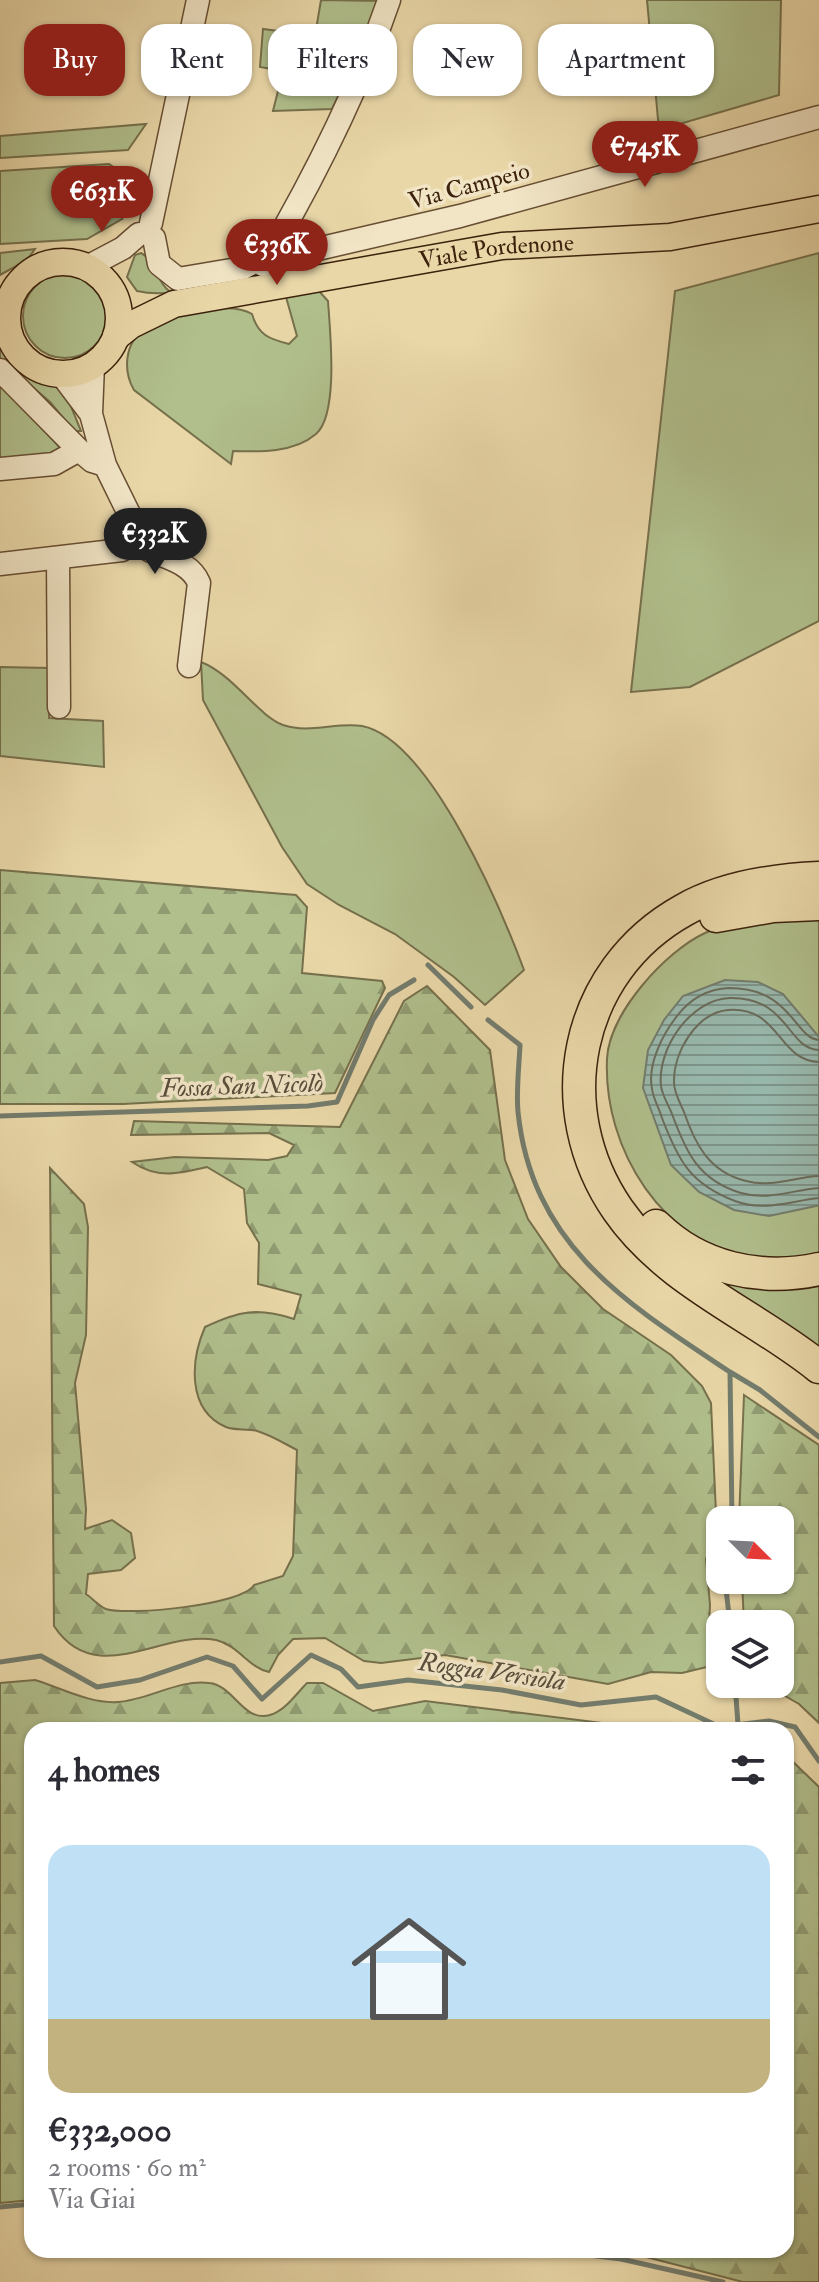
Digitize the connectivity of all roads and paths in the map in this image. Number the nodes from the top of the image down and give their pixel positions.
1 (198, 0) edge
2 (389, 0) edge
3 (819, 117) edge
4 (819, 209) edge
5 (148, 232) junction
6 (87, 267) junction
7 (268, 269) junction
8 (9, 284) edge
9 (111, 289) junction
10 (174, 304) junction
11 (4, 324) edge
12 (116, 337) junction
13 (93, 365) junction
14 (0, 370) edge
15 (61, 374) junction
16 (91, 414) junction
17 (79, 450) junction
18 (105, 465) junction
19 (0, 469) edge
20 (137, 530) junction
21 (122, 550) junction
22 (149, 550) junction
23 (58, 558) junction
24 (0, 564) edge
25 (189, 666) dead end
26 (59, 707) dead end
27 (819, 878) edge
28 (819, 904) edge
29 (819, 1269) edge
30 (819, 1367) edge

1 - 5 street
2 - 7 street
3 - 7 street, Via Campeio
4 - 7 main road, Viale Pordenone
5 - 6 street
5 - 7 street, Via Campeio
6 - 8 main road
6 - 9 main road, Viale Pordenone
7 - 10 main road, Viale Pordenone
8 - 11 main road
9 - 10 main road, Viale Pordenone
9 - 12 main road
10 - 12 main road, Viale Pordenone
11 - 15 main road
12 - 13 main road, Viale Pordenone
13 - 15 main road
13 - 16 street
14 - 17 street
15 - 16 street
16 - 18 street
17 - 18 street
17 - 19 street
18 - 20 street
20 - 21 street
20 - 22 street
21 - 22 street
21 - 23 street
22 - 25 street
23 - 24 street
23 - 26 street
27 - 30 highway
28 - 29 highway

